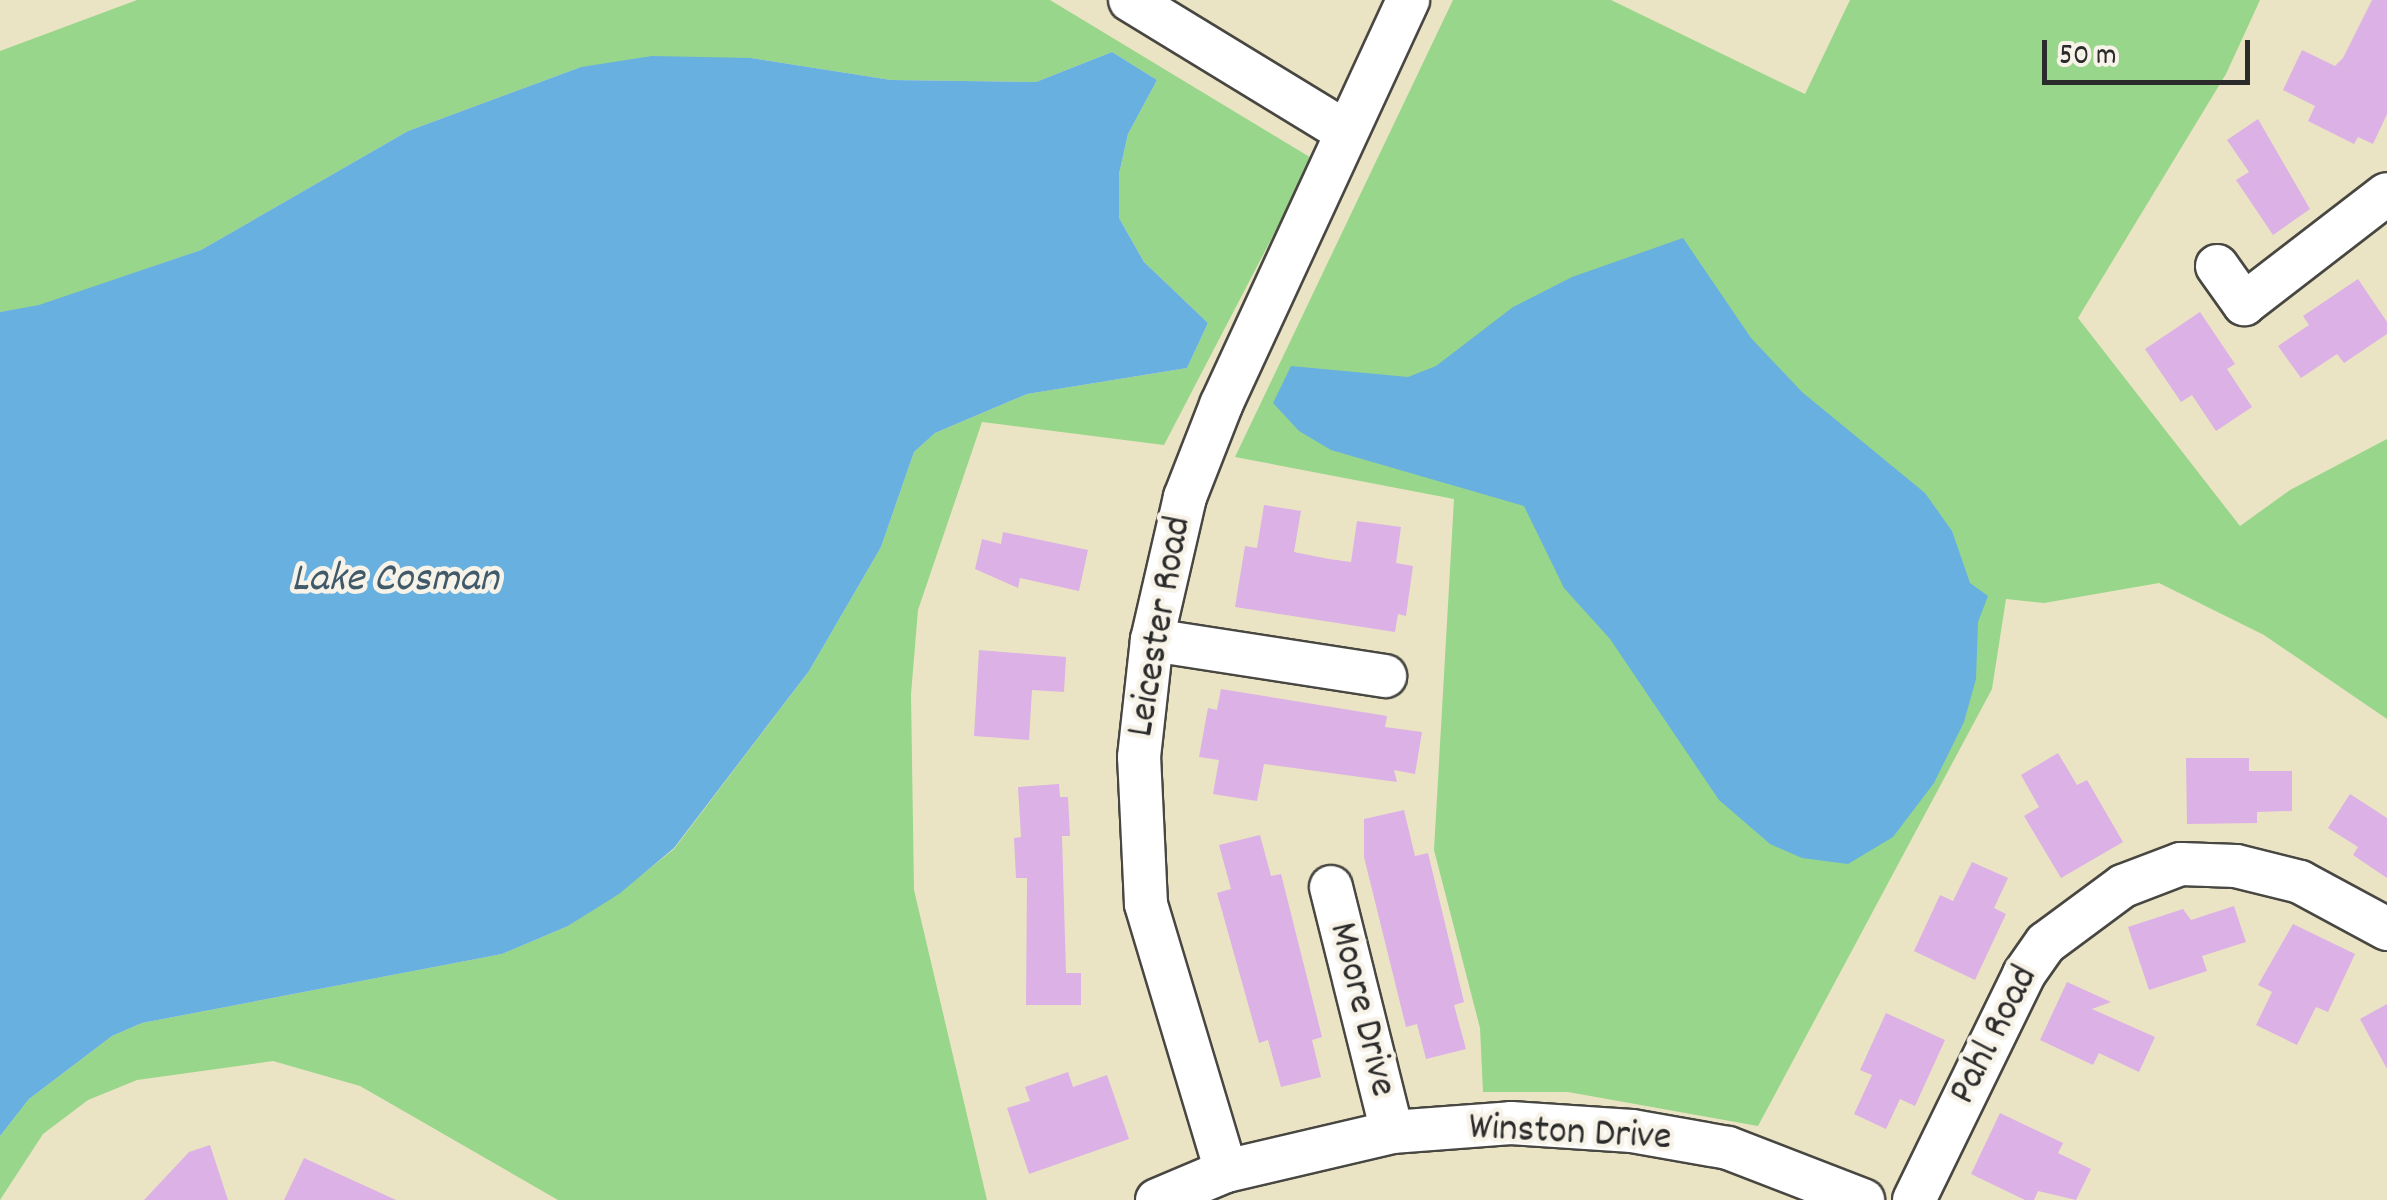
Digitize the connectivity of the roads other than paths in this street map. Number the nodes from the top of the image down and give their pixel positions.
1 (1130, 0) edge
2 (1408, 0) edge
3 (1345, 131) junction
4 (2387, 194) edge
5 (2217, 266) dead end
6 (1152, 640) junction
7 (1385, 676) dead end
8 (1331, 886) dead end
9 (2387, 929) edge
10 (1392, 1132) junction
11 (1226, 1171) junction
12 (1157, 1200) edge
13 (1863, 1200) edge
14 (1914, 1200) edge

1 - 3 street
2 - 3 street, Leicester Road
3 - 6 street, Leicester Road
4 - 5 street
6 - 7 street
6 - 11 street, Leicester Road
8 - 10 street, Moore Drive
9 - 14 street, Pahl Road
10 - 11 street, Winston Drive
10 - 13 street, Winston Drive
11 - 12 street, Winston Drive

